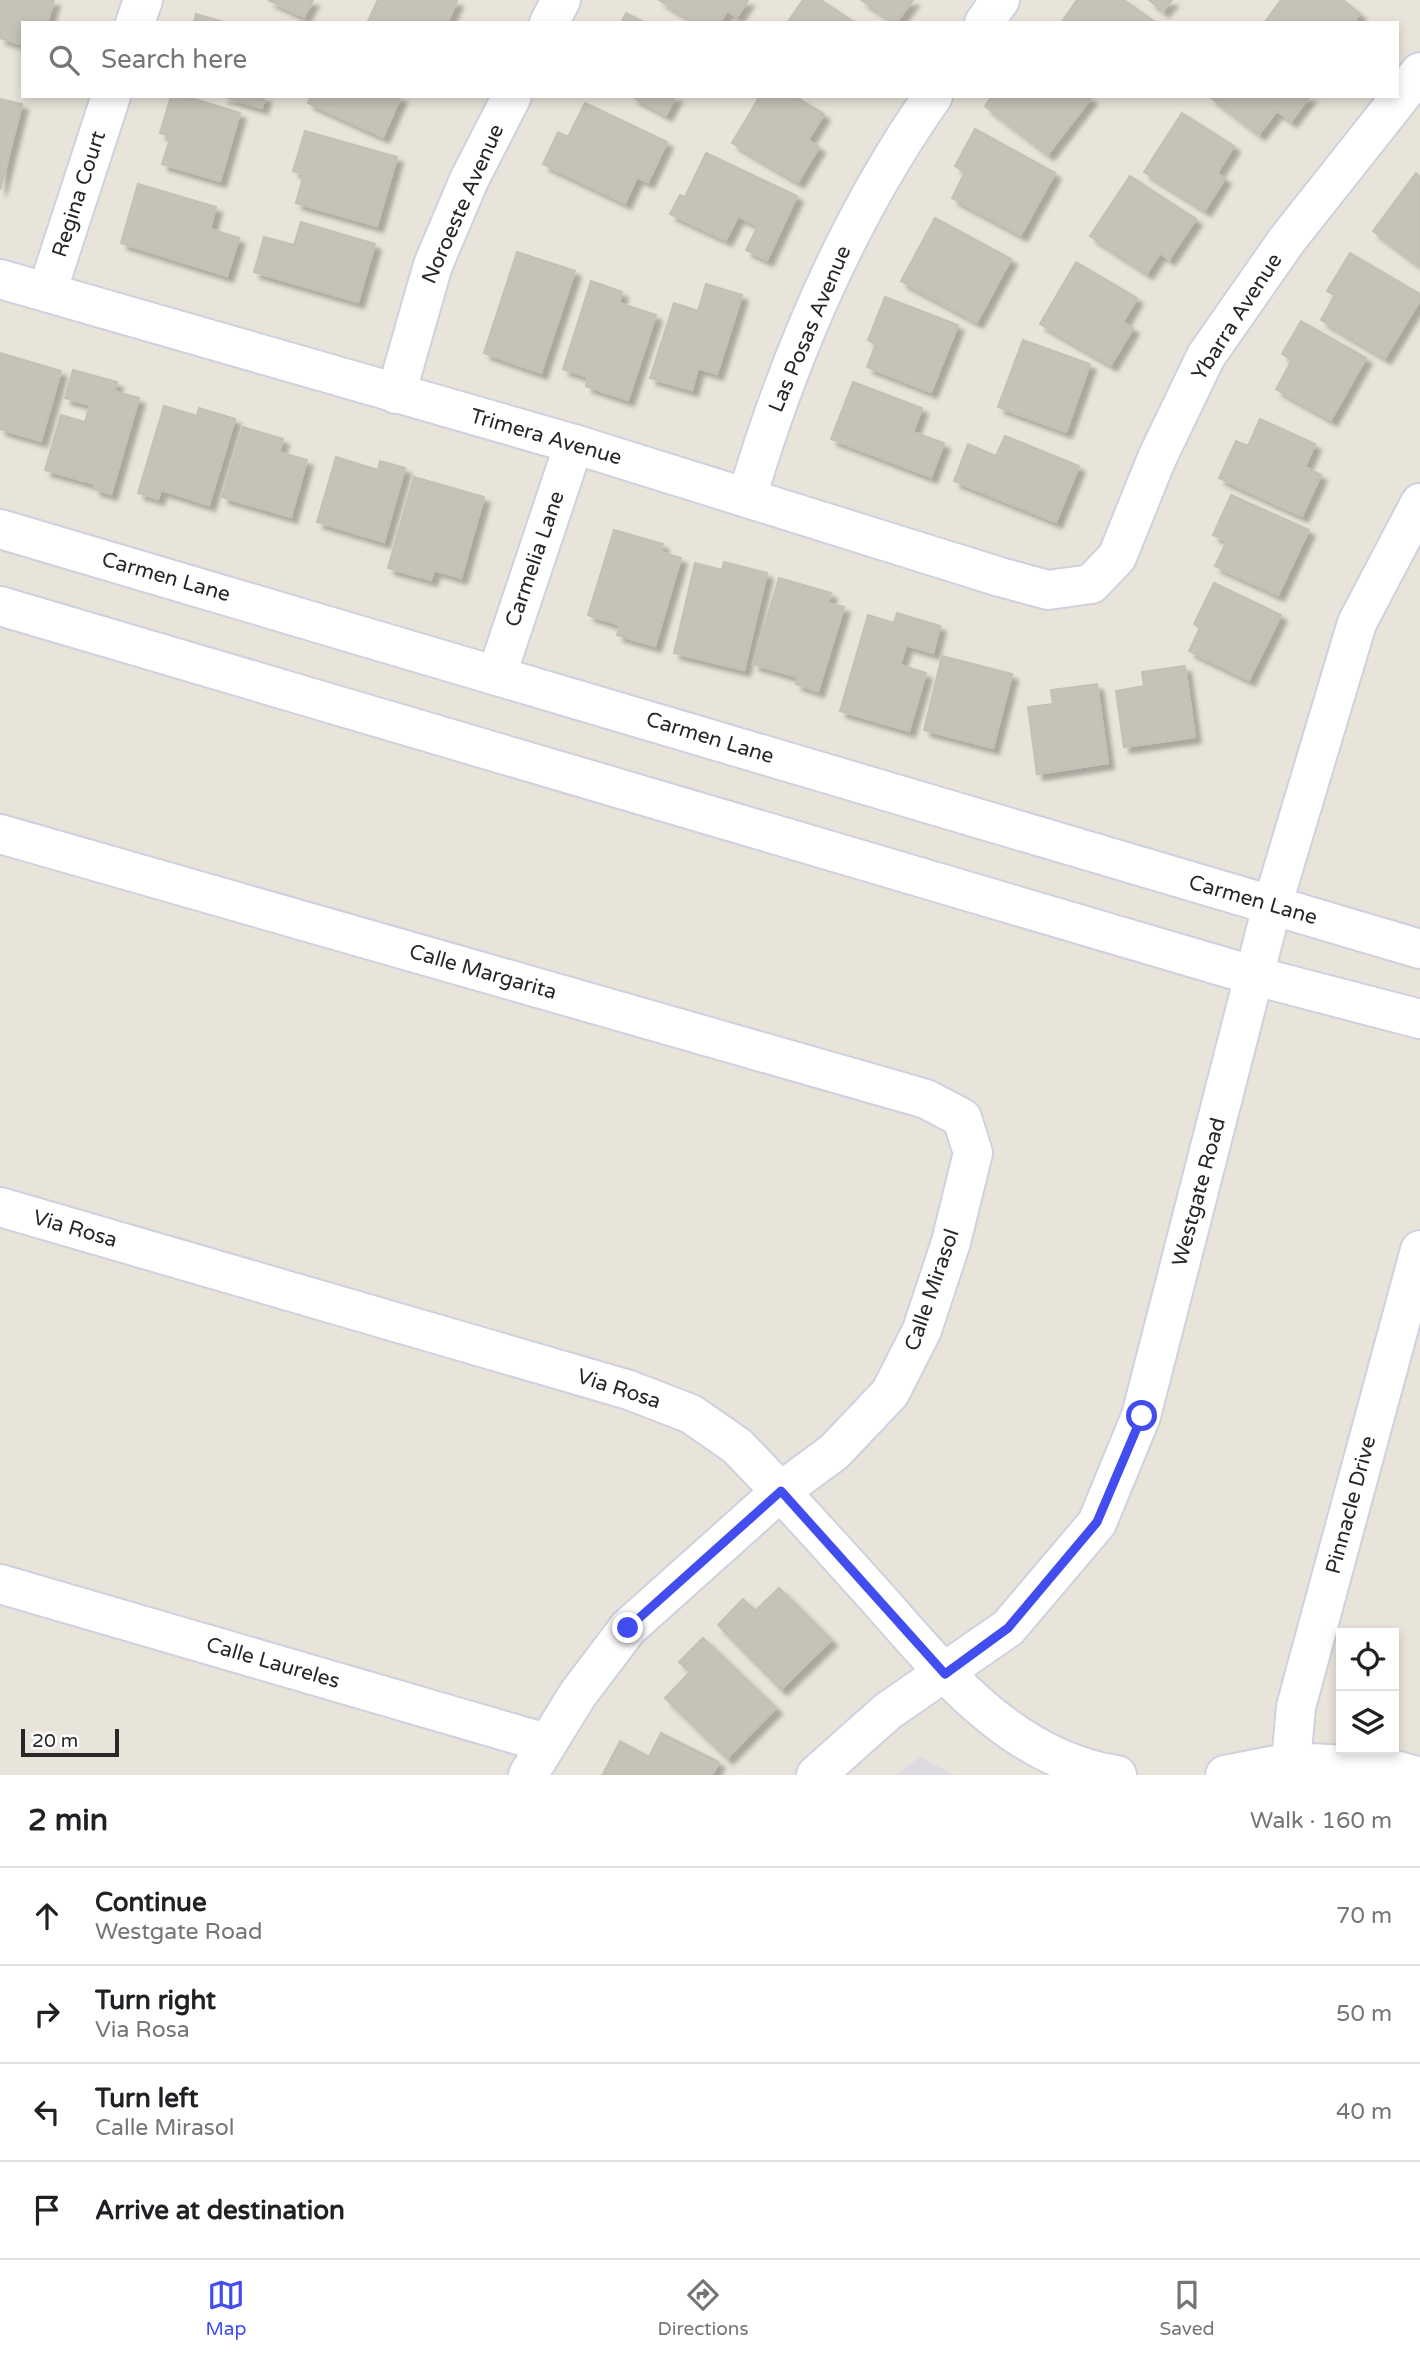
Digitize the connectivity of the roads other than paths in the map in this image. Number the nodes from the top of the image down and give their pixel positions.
1 (143, 0) edge
2 (561, 0) edge
3 (1000, 0) edge
4 (136, 21) edge
5 (550, 21) edge
6 (985, 21) edge
7 (1420, 72) edge
8 (110, 98) edge
9 (511, 98) edge
10 (932, 98) edge
11 (0, 279) edge
12 (47, 292) junction
13 (396, 394) junction
14 (574, 444) junction
15 (747, 497) junction
16 (1420, 503) edge
17 (0, 529) edge
18 (1091, 584) joint
19 (0, 606) edge
20 (497, 674) junction
21 (0, 834) edge
22 (1272, 906) junction
23 (1420, 948) edge
24 (1255, 976) junction
25 (1420, 1019) edge
26 (962, 1118) joint
27 (0, 1207) edge
28 (1420, 1250) edge
29 (781, 1491) junction
30 (0, 1584) edge
31 (945, 1674) junction
32 (537, 1759) edge
33 (1291, 1762) junction
34 (816, 1775) edge
35 (1117, 1775) edge
36 (1224, 1775) edge
37 (1413, 1775) edge

1 - 4 street
2 - 5 street
3 - 6 street
7 - 18 street, Ybarra Avenue
8 - 12 street, Regina Court
9 - 13 street, Noroeste Avenue
10 - 15 street, Las Posas Avenue
11 - 12 street, Trimera Avenue
12 - 13 street, Trimera Avenue
13 - 14 street, Trimera Avenue
14 - 15 street, Trimera Avenue
14 - 20 street, Carmelia Lane
15 - 18 street, Trimera Avenue
16 - 22 street, Westgate Road
17 - 20 street, Carmen Lane
19 - 24 street
20 - 22 street, Carmen Lane
21 - 26 street, Calle Margarita
22 - 23 street, Carmen Lane
22 - 24 street, Westgate Road
24 - 25 street
24 - 31 street, Westgate Road
26 - 29 street, Calle Mirasol
27 - 29 street, Via Rosa
28 - 33 street, Pinnacle Drive
29 - 31 street, Via Rosa
29 - 32 street, Calle Mirasol
30 - 32 street, Calle Laureles
31 - 34 street, Westgate Road
31 - 35 street, Via Rosa
33 - 36 street
33 - 37 street

